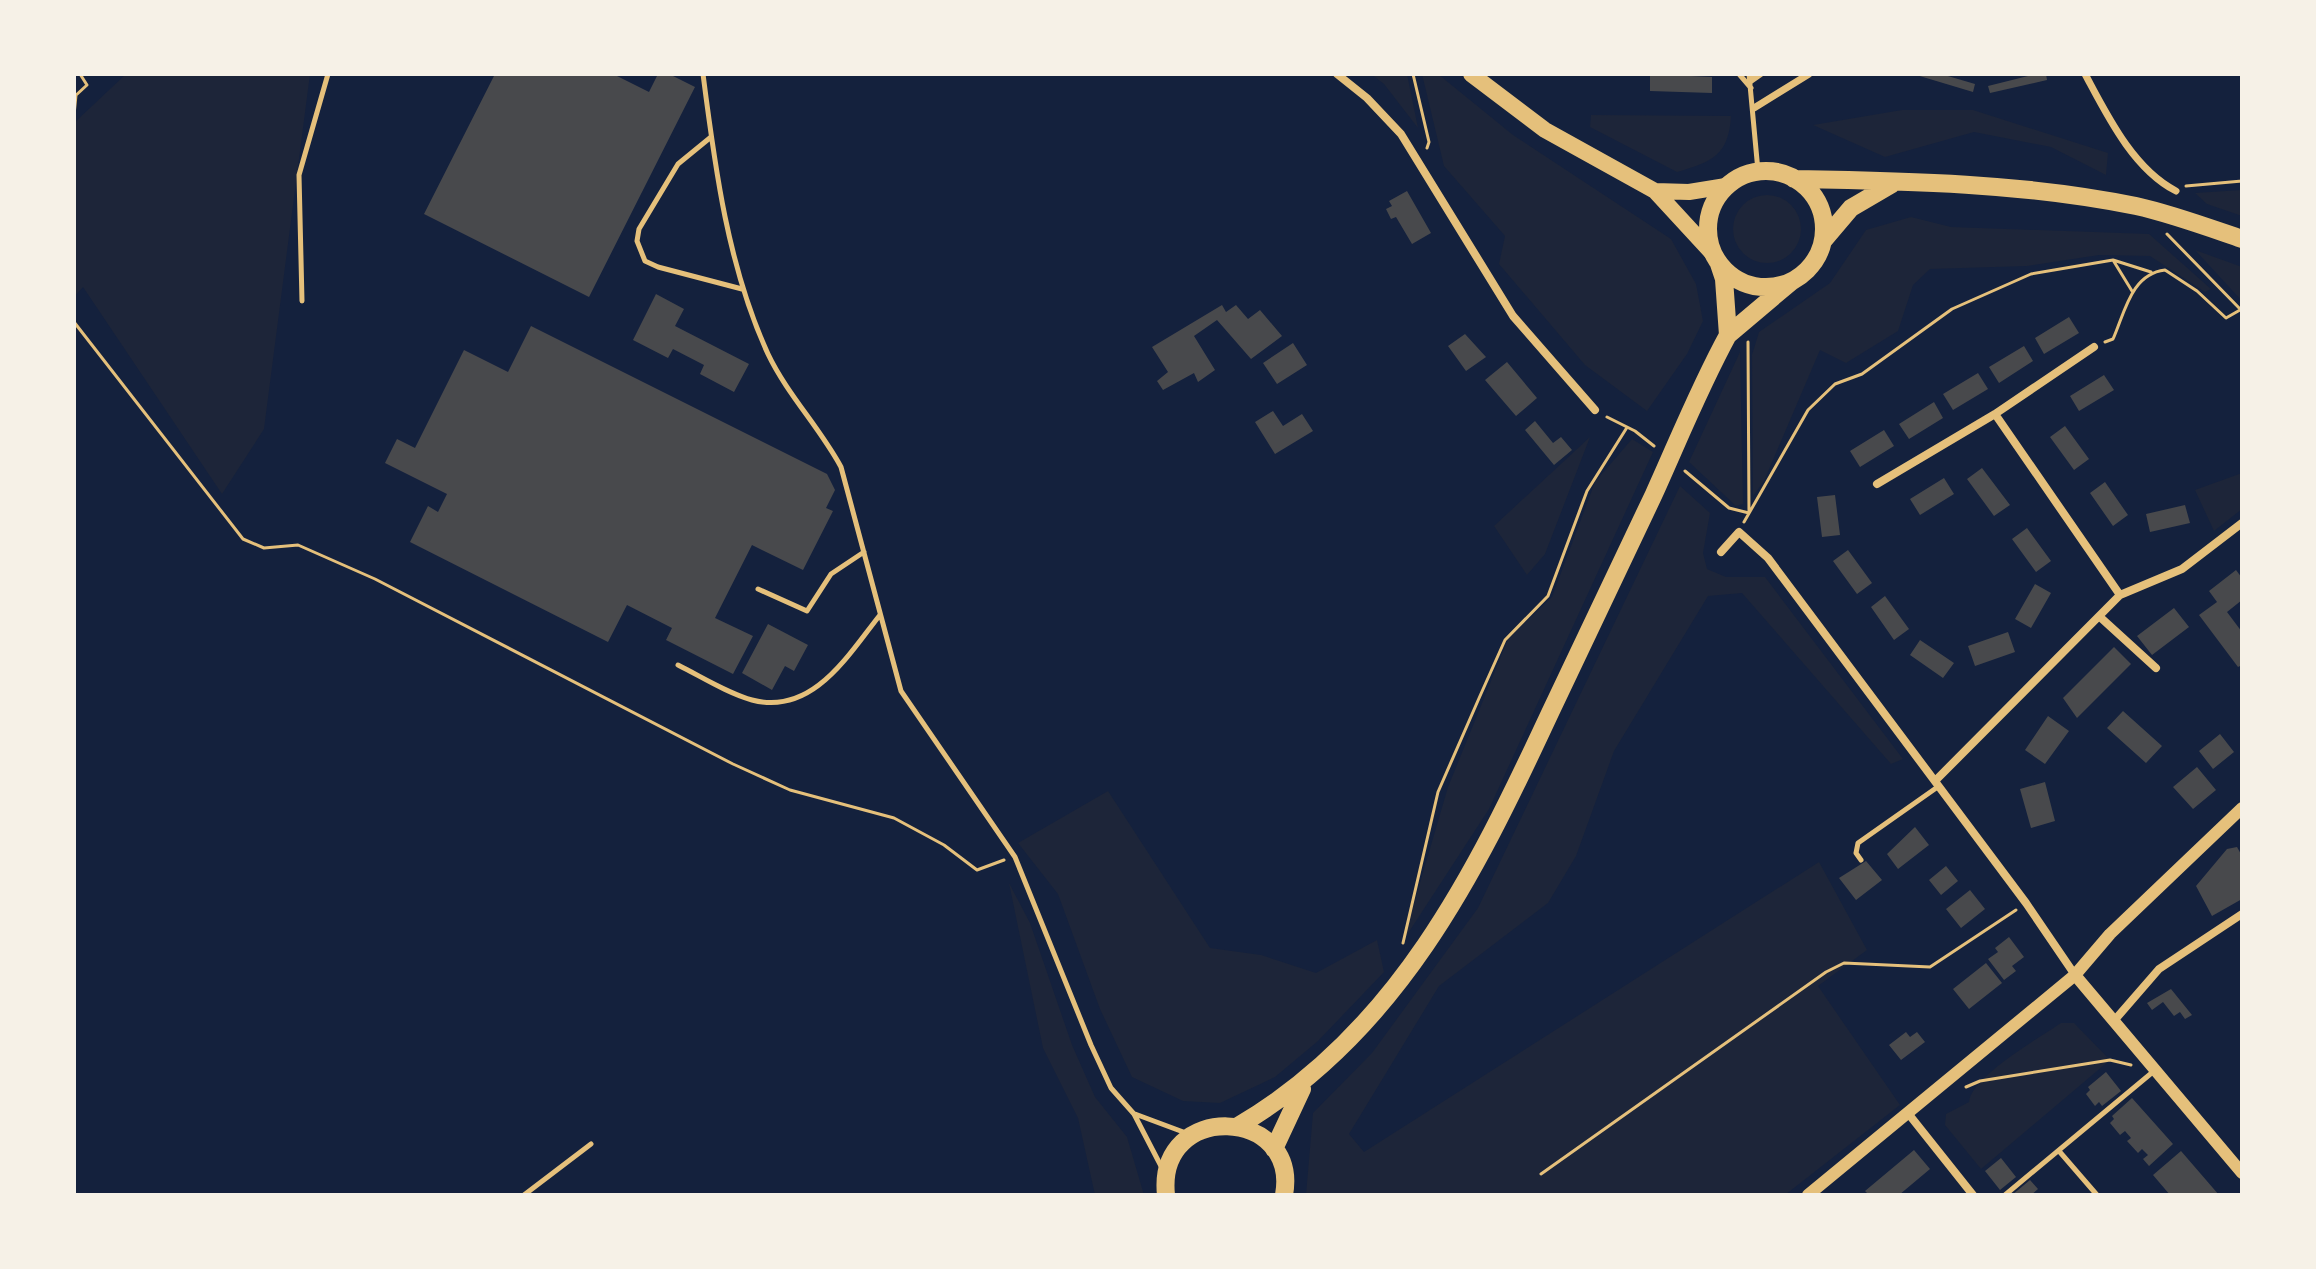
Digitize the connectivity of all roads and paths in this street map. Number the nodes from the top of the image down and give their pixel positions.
1 (80, 74) edge
2 (328, 74) edge
3 (703, 74) edge
4 (1337, 74) edge
5 (1413, 74) edge
6 (1471, 74) edge
7 (1739, 74) edge
8 (1760, 74) edge
9 (1809, 74) edge
10 (2085, 74) edge
11 (1750, 81) edge
12 (75, 96) edge
13 (1754, 108) junction
14 (74, 115) edge
15 (711, 137) junction
16 (1422, 168) junction
17 (1758, 171) junction
18 (1794, 179) junction
19 (2242, 181) edge
20 (1892, 184) junction
21 (1726, 186) junction
22 (1655, 191) junction
23 (2176, 191) joint
24 (2164, 214) junction
25 (2242, 239) edge
26 (1823, 241) junction
27 (1716, 259) junction
28 (2113, 260) junction
29 (2151, 272) junction
30 (1792, 281) junction
31 (743, 289) junction
32 (2132, 291) junction
33 (302, 301) dead end
34 (2241, 311) edge
35 (1751, 314) junction
36 (74, 322) edge
37 (1728, 335) junction
38 (2094, 347) joint
39 (1595, 410) joint
40 (1995, 414) junction
41 (1626, 429) junction
42 (1635, 431) dead end
43 (1877, 484) dead end
44 (1706, 488) dead end
45 (1749, 513) junction
46 (2242, 523) edge
47 (1739, 532) junction
48 (864, 552) junction
49 (1721, 552) dead end
50 (758, 589) dead end
51 (2120, 595) junction
52 (881, 615) junction
53 (2100, 617) junction
54 (678, 665) dead end
55 (2156, 668) dead end
56 (1937, 783) junction
57 (2242, 808) edge
58 (1015, 857) junction
59 (1861, 860) dead end
60 (2026, 903) junction
61 (2242, 914) edge
62 (1402, 947) dead end
63 (2075, 975) junction
64 (2113, 1022) junction
65 (2154, 1071) junction
66 (1305, 1083) junction
67 (1965, 1087) dead end
68 (1907, 1112) junction
69 (1134, 1114) junction
70 (1238, 1126) junction
71 (1192, 1135) junction
72 (591, 1144) dead end
73 (1274, 1149) junction
74 (2059, 1151) junction
75 (2242, 1173) edge
76 (1541, 1174) dead end
77 (1166, 1186) edge
78 (524, 1195) edge
79 (1284, 1195) edge
80 (1808, 1195) edge
81 (1973, 1195) edge
82 (2005, 1195) edge
83 (2097, 1195) edge

1 - 12 path
2 - 33 lane
3 - 15 lane
4 - 16 street
5 - 16 path
6 - 22 main road
7 - 11 lane
8 - 11 street
9 - 13 street
10 - 23 street
11 - 13 lane
12 - 14 path
13 - 17 lane
15 - 31 lane
15 - 31 lane
16 - 39 street
17 - 18 highway
17 - 21 highway
18 - 20 highway
18 - 26 highway
19 - 23 path
20 - 24 highway
20 - 26 highway
21 - 22 main road
21 - 27 highway
22 - 27 main road
24 - 25 highway
24 - 34 path
26 - 30 highway
27 - 30 highway
27 - 37 highway
28 - 29 path
28 - 32 path
28 - 45 path
29 - 32 path
29 - 34 path
30 - 35 highway
31 - 48 lane
32 - 38 path
35 - 37 highway
35 - 45 path
36 - 58 path
37 - 66 highway
38 - 40 street
39 - 41 path
40 - 43 street
40 - 51 street
41 - 42 path
41 - 62 path
44 - 45 path
45 - 47 path
46 - 51 street
47 - 49 street
47 - 56 street
48 - 50 lane
48 - 52 lane
51 - 53 street
52 - 54 lane
52 - 58 lane
53 - 55 street
53 - 56 street
56 - 59 lane
56 - 60 street
57 - 63 street
58 - 69 lane
60 - 63 street
60 - 76 path
61 - 64 street
63 - 64 street
63 - 68 street
64 - 65 street
65 - 67 path
65 - 74 lane
65 - 75 street
66 - 70 highway
66 - 73 highway
68 - 80 street
68 - 81 street
69 - 71 lane
69 - 77 lane
70 - 71 highway
70 - 73 highway
71 - 77 highway
72 - 78 lane
73 - 79 highway
74 - 82 lane
74 - 83 lane

